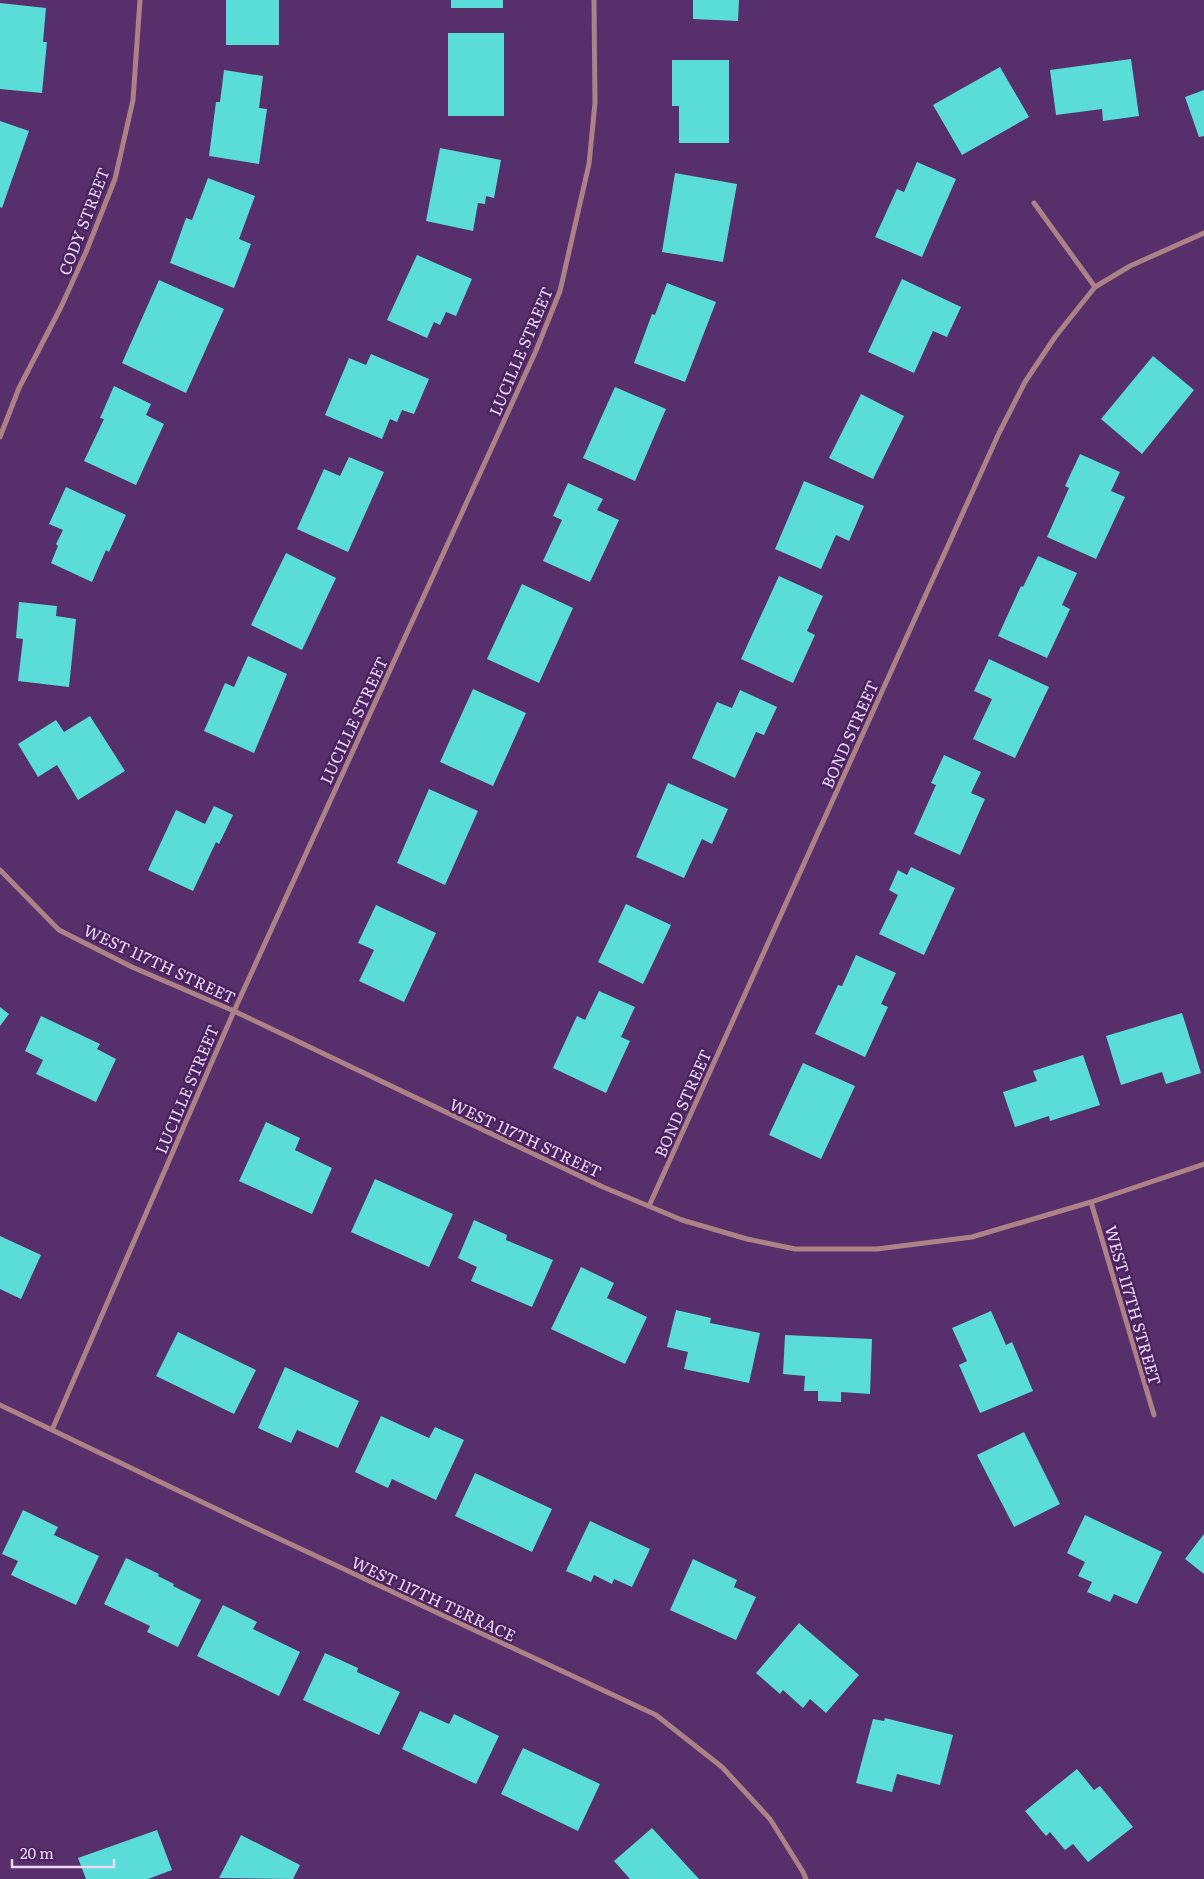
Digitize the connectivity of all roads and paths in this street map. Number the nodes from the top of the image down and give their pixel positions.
1 (140, 0) edge
2 (594, 0) edge
3 (1034, 203) dead end
4 (1204, 233) edge
5 (1095, 287) junction
6 (0, 437) edge
7 (0, 870) edge
8 (234, 1011) junction
9 (1204, 1164) edge
10 (1091, 1202) junction
11 (649, 1206) junction
12 (0, 1405) edge
13 (1154, 1415) dead end
14 (52, 1430) junction
15 (806, 1879) edge

1 - 6 street, CODY STREET
2 - 8 street, LUCILLE STREET
3 - 5 street
4 - 5 street, BOND STREET
5 - 11 street, BOND STREET
7 - 8 street, WEST 117TH STREET
8 - 11 street, WEST 117TH STREET
8 - 14 street, LUCILLE STREET
9 - 10 street, WEST 117TH STREET
10 - 11 street, WEST 117TH STREET
10 - 13 street, WEST 117TH STREET
12 - 14 street, WEST 117TH TERRACE
14 - 15 street, WEST 117TH TERRACE

